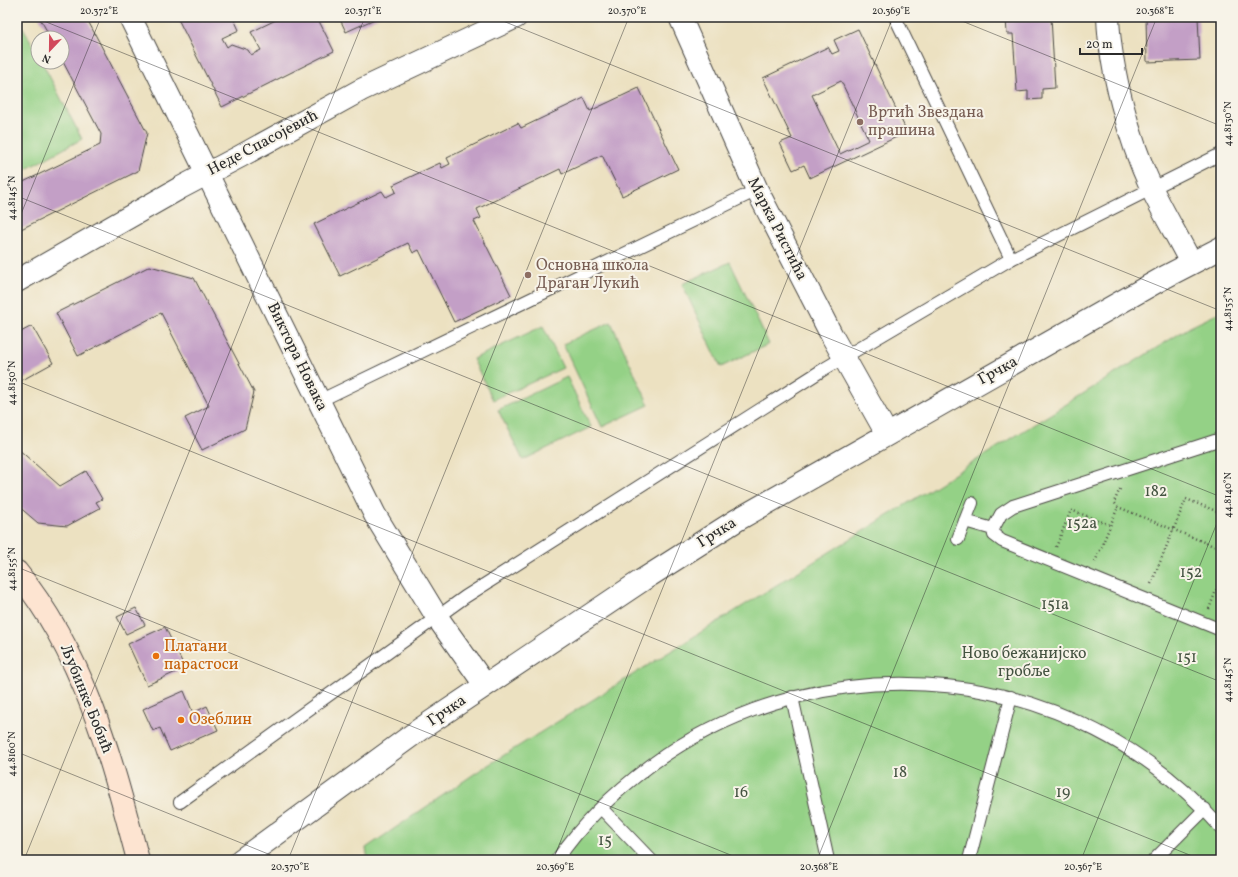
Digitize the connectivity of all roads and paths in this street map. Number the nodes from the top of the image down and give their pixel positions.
1 (130, 17) edge
2 (516, 17) edge
3 (680, 17) edge
4 (895, 17) edge
5 (1108, 17) edge
6 (1221, 154) edge
7 (207, 173) junction
8 (1152, 188) junction
9 (757, 190) junction
10 (1221, 248) edge
11 (1011, 259) junction
12 (1191, 263) junction
13 (17, 281) edge
14 (844, 358) junction
15 (319, 401) junction
16 (886, 434) junction
17 (1221, 439) edge
18 (972, 503) dead end
19 (1221, 513) edge
20 (965, 522) junction
21 (1110, 525) junction
22 (993, 529) junction
23 (1174, 530) junction
24 (958, 539) dead end
25 (1221, 549) edge
26 (1051, 560) junction
27 (17, 572) edge
28 (1090, 576) junction
29 (1221, 577) edge
30 (1145, 599) junction
31 (437, 617) junction
32 (1203, 623) junction
33 (1221, 630) edge
34 (485, 685) junction
35 (792, 697) junction
36 (1011, 697) junction
37 (180, 802) dead end
38 (601, 808) junction
39 (1205, 809) junction
40 (1221, 828) edge
41 (138, 860) edge
42 (241, 860) edge
43 (557, 860) edge
44 (651, 860) edge
45 (828, 860) edge
46 (969, 860) edge
47 (1154, 860) edge

1 - 7 street, Виктора Новака
2 - 7 street, Неде Спасојевић
3 - 9 street, Марка Ристића
4 - 11 lane
5 - 8 street
6 - 8 lane
7 - 13 street, Неде Спасојевић
7 - 15 street, Виктора Новака
8 - 11 lane
8 - 12 street
9 - 14 street, Марка Ристића
9 - 15 lane
10 - 12 street, Грчка
11 - 14 lane
12 - 16 street, Грчка
14 - 16 street, Марка Ристића
14 - 31 lane
15 - 31 street, Виктора Новака
16 - 34 street, Грчка
17 - 22 lane
18 - 20 lane
19 - 23 path
20 - 22 lane
20 - 24 lane
21 - 23 path
21 - 26 path
21 - 28 path
22 - 26 lane
23 - 25 path
23 - 30 path
26 - 28 lane
27 - 41 main road, Љубинке Бобић
28 - 30 lane
29 - 32 path
30 - 32 lane
31 - 34 street, Виктора Новака
31 - 37 lane
32 - 33 lane
34 - 42 street, Грчка
35 - 36 lane
35 - 38 lane
35 - 45 lane
36 - 39 lane
36 - 46 lane
38 - 43 lane
38 - 44 lane
39 - 40 lane
39 - 47 lane

